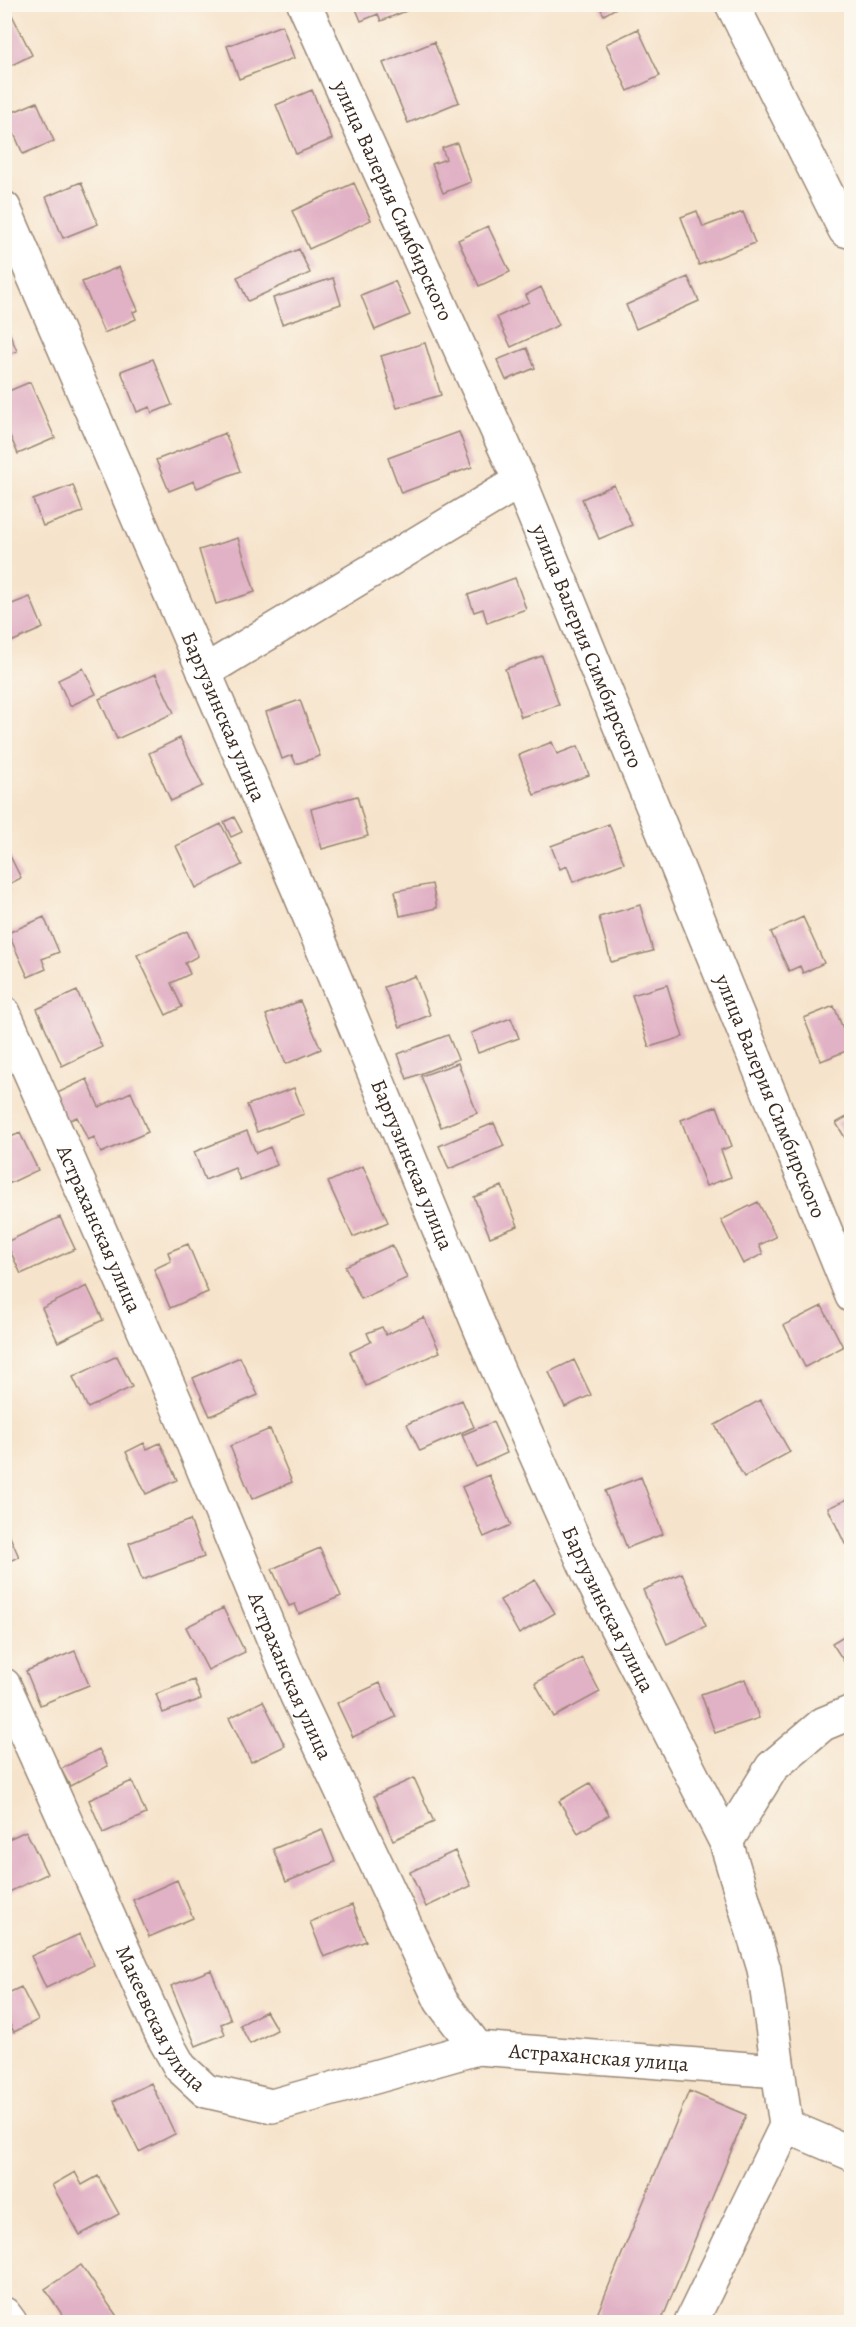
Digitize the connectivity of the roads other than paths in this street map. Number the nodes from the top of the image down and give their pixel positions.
1 (304, 4) edge
2 (732, 4) edge
3 (4, 208) edge
4 (852, 232) edge
5 (520, 481) junction
6 (204, 672) junction
7 (4, 1013) edge
8 (852, 1296) edge
9 (4, 1685) edge
10 (852, 1712) edge
11 (726, 1842) junction
12 (477, 2048) junction
13 (778, 2071) junction
14 (786, 2126) junction
15 (852, 2154) edge
16 (4, 2314) edge
17 (10, 2322) edge
18 (691, 2322) edge

1 - 5 street, улица Валерия Симбирского
2 - 4 street
3 - 6 street, Баргузинская улица
5 - 6 street
5 - 8 street, улица Валерия Симбирского
6 - 11 street, Баргузинская улица
7 - 12 street, Астраханская улица
9 - 12 street, Макеевская улица
10 - 11 street
11 - 13 street, Баргузинская улица
12 - 13 street, Астраханская улица
13 - 14 street, Баргузинская улица
14 - 15 street
14 - 18 street
16 - 17 street

